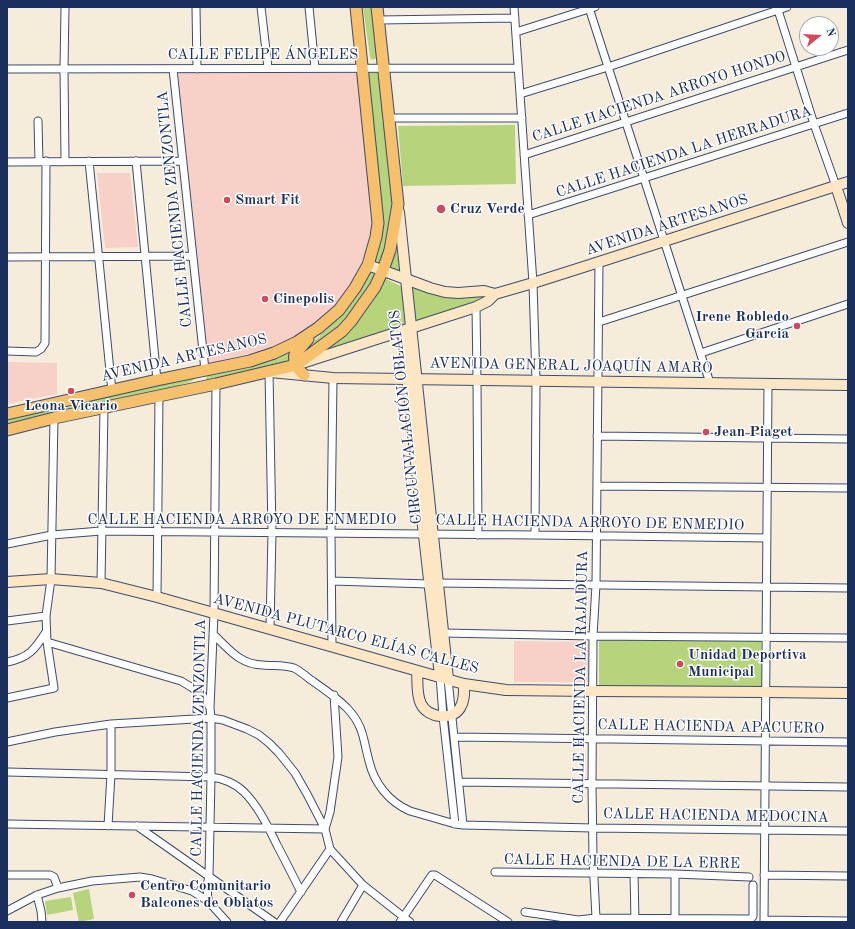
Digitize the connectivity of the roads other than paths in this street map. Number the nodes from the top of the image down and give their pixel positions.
1 (65, 7) edge
2 (196, 7) edge
3 (261, 7) edge
4 (309, 7) edge
5 (356, 7) edge
6 (377, 7) edge
7 (514, 7) edge
8 (787, 7) edge
9 (590, 8) edge
10 (778, 8) edge
11 (515, 18) junction
12 (379, 20) junction
13 (516, 32) junction
14 (848, 50) edge
15 (608, 66) junction
16 (796, 67) junction
17 (268, 68) junction
18 (315, 68) junction
19 (362, 68) junction
20 (384, 68) junction
21 (518, 68) junction
22 (7, 69) edge
23 (64, 69) junction
24 (173, 69) junction
25 (197, 69) junction
26 (520, 94) junction
27 (848, 113) edge
28 (389, 118) junction
29 (522, 118) junction
30 (38, 121) dead end
31 (626, 122) junction
32 (814, 124) junction
33 (524, 155) junction
34 (65, 161) junction
35 (89, 161) junction
36 (136, 161) junction
37 (183, 161) junction
38 (7, 162) edge
39 (38, 162) junction
40 (46, 162) junction
41 (644, 178) junction
42 (848, 182) edge
43 (836, 186) junction
44 (398, 204) junction
45 (528, 216) junction
46 (848, 223) edge
47 (665, 241) junction
48 (848, 242) edge
49 (98, 256) junction
50 (145, 256) junction
51 (193, 256) junction
52 (7, 257) edge
53 (46, 257) junction
54 (599, 262) junction
55 (368, 265) junction
56 (383, 270) junction
57 (406, 279) junction
58 (533, 283) junction
59 (495, 294) junction
60 (682, 296) junction
61 (848, 304) edge
62 (476, 307) junction
63 (598, 322) junction
64 (318, 328) junction
65 (408, 329) junction
66 (7, 351) edge
67 (701, 353) junction
68 (296, 365) junction
69 (205, 370) junction
70 (269, 372) junction
71 (304, 375) junction
72 (333, 378) junction
73 (412, 379) junction
74 (157, 380) junction
75 (477, 380) junction
76 (536, 381) junction
77 (598, 382) junction
78 (710, 383) junction
79 (216, 384) junction
80 (768, 384) junction
81 (848, 385) edge
82 (193, 389) junction
83 (108, 392) junction
84 (159, 396) junction
85 (104, 408) junction
86 (7, 414) edge
87 (54, 418) junction
88 (7, 430) edge
89 (597, 436) junction
90 (768, 438) junction
91 (848, 439) edge
92 (597, 486) junction
93 (767, 488) junction
94 (848, 488) edge
95 (102, 531) junction
96 (158, 531) junction
97 (215, 532) junction
98 (272, 532) junction
99 (331, 533) junction
100 (428, 534) junction
101 (52, 535) junction
102 (478, 535) junction
103 (535, 535) junction
104 (596, 536) junction
105 (767, 538) junction
106 (7, 544) edge
107 (51, 579) junction
108 (332, 581) junction
109 (7, 582) edge
110 (101, 583) junction
111 (434, 584) junction
112 (596, 585) junction
113 (766, 587) junction
114 (848, 588) edge
115 (157, 597) junction
116 (214, 613) junction
117 (46, 616) junction
118 (7, 621) edge
119 (270, 629) junction
120 (46, 632) junction
121 (443, 633) junction
122 (214, 634) junction
123 (593, 636) junction
124 (766, 637) junction
125 (848, 638) edge
126 (47, 642) junction
127 (332, 647) junction
128 (7, 662) edge
129 (418, 671) junction
130 (444, 678) junction
131 (464, 684) junction
132 (592, 691) junction
133 (766, 692) junction
134 (848, 693) edge
135 (334, 695) junction
136 (7, 698) edge
137 (210, 708) junction
138 (447, 716) junction
139 (211, 718) junction
140 (111, 724) junction
141 (454, 737) junction
142 (592, 739) junction
143 (765, 741) junction
144 (7, 742) edge
145 (848, 742) edge
146 (7, 772) edge
147 (111, 774) junction
148 (211, 777) junction
149 (459, 782) junction
150 (592, 784) junction
151 (765, 786) junction
152 (848, 787) edge
153 (7, 824) edge
154 (455, 824) junction
155 (464, 825) junction
156 (108, 826) junction
157 (137, 826) junction
158 (210, 827) junction
159 (269, 828) junction
160 (593, 828) junction
161 (325, 829) junction
162 (765, 830) junction
163 (848, 831) edge
164 (330, 849) junction
165 (495, 872) dead end
166 (595, 873) junction
167 (634, 873) junction
168 (7, 874) edge
169 (675, 874) junction
170 (764, 875) junction
171 (209, 876) junction
172 (848, 876) edge
173 (749, 877) dead end
174 (363, 885) junction
175 (753, 885) dead end
176 (207, 886) junction
177 (58, 888) junction
178 (192, 891) junction
179 (301, 892) junction
180 (37, 895) junction
181 (208, 901) junction
182 (7, 911) edge
183 (525, 912) dead end
184 (596, 918) junction
185 (401, 919) edge
186 (675, 919) junction
187 (635, 920) edge
188 (764, 921) edge
189 (848, 921) edge
190 (42, 922) edge
191 (227, 922) edge
192 (274, 922) edge
193 (280, 922) edge
194 (341, 922) edge
195 (410, 922) edge
196 (508, 922) edge

1 - 23 street
2 - 25 street
3 - 17 street
4 - 18 street
5 - 19 main road
6 - 12 main road, CIRCUNVALACIÓN OBLATOS
7 - 11 street
8 - 10 street
9 - 13 street
9 - 15 street
10 - 15 street
10 - 16 street
11 - 12 street
11 - 13 street
12 - 20 main road, CIRCUNVALACIÓN OBLATOS
13 - 21 street
14 - 16 street, CALLE HACIENDA ARROYO HONDO
15 - 26 street
15 - 31 street
16 - 31 street, CALLE HACIENDA ARROYO HONDO
16 - 32 street
17 - 18 street, CALLE FELIPE ÁNGELES
17 - 25 street, CALLE FELIPE ÁNGELES
18 - 19 street, CALLE FELIPE ÁNGELES
19 - 20 street, CALLE FELIPE ÁNGELES
19 - 55 main road
20 - 21 street, CALLE FELIPE ÁNGELES
20 - 28 main road, CIRCUNVALACIÓN OBLATOS
21 - 26 street
22 - 23 street, CALLE FELIPE ÁNGELES
23 - 24 street, CALLE FELIPE ÁNGELES
23 - 34 street
24 - 25 street, CALLE FELIPE ÁNGELES
24 - 37 street, CALLE HACIENDA ZENZONTLA
26 - 29 street
27 - 32 street, CALLE HACIENDA LA HERRADURA
28 - 29 street
28 - 44 main road, CIRCUNVALACIÓN OBLATOS
29 - 33 street
30 - 39 street
31 - 33 street, CALLE HACIENDA ARROYO HONDO
31 - 41 street
32 - 41 street, CALLE HACIENDA LA HERRADURA
32 - 43 street
33 - 45 street
34 - 35 street
34 - 40 street
35 - 36 street
35 - 49 street
36 - 37 street
36 - 50 street
37 - 51 street, CALLE HACIENDA ZENZONTLA
38 - 39 street
39 - 40 street
40 - 53 street
41 - 45 street, CALLE HACIENDA LA HERRADURA
41 - 47 street
42 - 43 street, AVENIDA ARTESANOS
43 - 46 street
43 - 47 street, AVENIDA ARTESANOS
44 - 56 main road
44 - 57 street, CIRCUNVALACIÓN OBLATOS
45 - 58 street
47 - 54 street, AVENIDA ARTESANOS
47 - 60 street
48 - 60 street
49 - 50 street
49 - 53 street
49 - 83 street
50 - 51 street
50 - 74 street
51 - 69 street, CALLE HACIENDA ZENZONTLA
52 - 53 street
53 - 66 street
54 - 58 street, AVENIDA ARTESANOS
54 - 63 street, CALLE HACIENDA LA RAJADURA
55 - 56 street, AVENIDA ARTESANOS
55 - 64 main road, AVENIDA ARTESANOS
56 - 57 street, AVENIDA ARTESANOS
56 - 68 main road
57 - 59 street, AVENIDA ARTESANOS
57 - 65 street, CIRCUNVALACIÓN OBLATOS
58 - 59 street, AVENIDA ARTESANOS
58 - 76 street
59 - 62 street, AVENIDA ARTESANOS
60 - 63 street
60 - 67 street
61 - 67 street
62 - 65 street, AVENIDA ARTESANOS
62 - 75 street
63 - 77 street, CALLE HACIENDA LA RAJADURA
64 - 68 main road
64 - 69 main road, AVENIDA ARTESANOS
65 - 68 street, AVENIDA ARTESANOS
65 - 73 street, CIRCUNVALACIÓN OBLATOS
67 - 78 street
68 - 70 main road, AVENIDA ARTESANOS
68 - 71 main road
69 - 74 main road, AVENIDA ARTESANOS
69 - 82 main road
70 - 71 street, AVENIDA GENERAL JOAQUÍN AMARO
70 - 79 main road, AVENIDA ARTESANOS
70 - 98 street
71 - 72 street, AVENIDA GENERAL JOAQUÍN AMARO
72 - 73 street, AVENIDA GENERAL JOAQUÍN AMARO
72 - 99 street
73 - 75 street, AVENIDA GENERAL JOAQUÍN AMARO
73 - 100 street, CIRCUNVALACIÓN OBLATOS
74 - 83 main road, AVENIDA ARTESANOS
75 - 76 street, AVENIDA GENERAL JOAQUÍN AMARO
75 - 102 street
76 - 77 street, AVENIDA GENERAL JOAQUÍN AMARO
76 - 103 street
77 - 78 street, AVENIDA GENERAL JOAQUÍN AMARO
77 - 89 street, CALLE HACIENDA LA RAJADURA
78 - 80 street, AVENIDA GENERAL JOAQUÍN AMARO
79 - 82 main road, AVENIDA ARTESANOS
79 - 97 street, CALLE HACIENDA ZENZONTLA
80 - 81 street, AVENIDA GENERAL JOAQUÍN AMARO
80 - 90 street
82 - 84 main road, AVENIDA ARTESANOS
83 - 86 main road, AVENIDA ARTESANOS
83 - 87 main road
84 - 85 main road, AVENIDA ARTESANOS
84 - 96 street
85 - 87 main road, AVENIDA ARTESANOS
85 - 95 street
87 - 88 main road, AVENIDA ARTESANOS
87 - 101 street
89 - 90 street
89 - 92 street, CALLE HACIENDA LA RAJADURA
90 - 91 street
90 - 93 street
92 - 93 street
92 - 104 street, CALLE HACIENDA LA RAJADURA
93 - 94 street
93 - 105 street
95 - 96 street, CALLE HACIENDA ARROYO DE ENMEDIO
95 - 101 street, CALLE HACIENDA ARROYO DE ENMEDIO
95 - 110 street
96 - 97 street, CALLE HACIENDA ARROYO DE ENMEDIO
96 - 115 street
97 - 98 street, CALLE HACIENDA ARROYO DE ENMEDIO
97 - 116 street, CALLE HACIENDA ZENZONTLA
98 - 99 street, CALLE HACIENDA ARROYO DE ENMEDIO
98 - 119 street
99 - 100 street, CALLE HACIENDA ARROYO DE ENMEDIO
99 - 108 street
100 - 102 street, CALLE HACIENDA ARROYO DE ENMEDIO
100 - 111 street, CIRCUNVALACIÓN OBLATOS
101 - 106 street, CALLE HACIENDA ARROYO DE ENMEDIO
101 - 107 street
102 - 103 street, CALLE HACIENDA ARROYO DE ENMEDIO
103 - 104 street, CALLE HACIENDA ARROYO DE ENMEDIO
104 - 105 street, CALLE HACIENDA ARROYO DE ENMEDIO
104 - 112 street, CALLE HACIENDA LA RAJADURA
105 - 113 street
107 - 109 street, AVENIDA PLUTARCO ELÍAS CALLES
107 - 110 street, AVENIDA PLUTARCO ELÍAS CALLES
107 - 117 street
108 - 111 street
108 - 127 street
110 - 115 street, AVENIDA PLUTARCO ELÍAS CALLES
111 - 112 street
111 - 121 street, CIRCUNVALACIÓN OBLATOS
111 - 130 street, CIRCUNVALACIÓN OBLATOS
112 - 113 street
112 - 123 street, CALLE HACIENDA LA RAJADURA
113 - 114 street
113 - 124 street
115 - 116 street, AVENIDA PLUTARCO ELÍAS CALLES
116 - 119 street, AVENIDA PLUTARCO ELÍAS CALLES
116 - 122 street, CALLE HACIENDA ZENZONTLA
117 - 118 street
117 - 120 street
119 - 127 street, AVENIDA PLUTARCO ELÍAS CALLES
120 - 126 street
120 - 128 street
121 - 123 street
121 - 130 street, CIRCUNVALACIÓN OBLATOS
122 - 135 street, CALLE HACIENDA MEDOCINA
122 - 137 street, CALLE HACIENDA ZENZONTLA
123 - 124 street
123 - 132 street, CALLE HACIENDA LA RAJADURA
124 - 125 street
124 - 133 street
126 - 136 street
126 - 137 street
127 - 129 street, AVENIDA PLUTARCO ELÍAS CALLES
129 - 130 street, AVENIDA PLUTARCO ELÍAS CALLES
129 - 138 street
130 - 131 street, AVENIDA PLUTARCO ELÍAS CALLES
130 - 138 street, CIRCUNVALACIÓN OBLATOS
131 - 132 street, AVENIDA PLUTARCO ELÍAS CALLES
131 - 138 street
132 - 133 street, AVENIDA PLUTARCO ELÍAS CALLES
132 - 142 street, CALLE HACIENDA LA RAJADURA
133 - 134 street, AVENIDA PLUTARCO ELÍAS CALLES
133 - 143 street
135 - 154 street, CALLE HACIENDA MEDOCINA
135 - 161 street
137 - 139 street, CALLE HACIENDA ZENZONTLA
138 - 141 street, CIRCUNVALACIÓN OBLATOS
138 - 154 street, CIRCUNVALACIÓN OBLATOS
139 - 140 street
139 - 148 street, CALLE HACIENDA ZENZONTLA
139 - 161 street
140 - 144 street
140 - 147 street
141 - 142 street, CALLE HACIENDA APACUERO
141 - 149 street, CIRCUNVALACIÓN OBLATOS
142 - 143 street, CALLE HACIENDA APACUERO
142 - 150 street, CALLE HACIENDA LA RAJADURA
143 - 145 street, CALLE HACIENDA APACUERO
143 - 151 street
146 - 147 street
147 - 148 street
147 - 156 street
148 - 158 street, CALLE HACIENDA ZENZONTLA
148 - 159 street
149 - 150 street
149 - 155 street, CIRCUNVALACIÓN OBLATOS
150 - 151 street
150 - 160 street, CALLE HACIENDA LA RAJADURA
151 - 152 street
151 - 162 street
153 - 156 street
154 - 155 street, CALLE HACIENDA MEDOCINA
155 - 160 street, CALLE HACIENDA MEDOCINA
156 - 157 street
157 - 158 street
157 - 171 street
158 - 159 street
158 - 171 street, CALLE HACIENDA ZENZONTLA
159 - 161 street
159 - 179 street
160 - 162 street, CALLE HACIENDA MEDOCINA
160 - 166 street, CALLE HACIENDA LA RAJADURA
161 - 164 street
162 - 163 street, CALLE HACIENDA MEDOCINA
162 - 170 street
164 - 174 street
164 - 179 street
165 - 166 street, CALLE HACIENDA DE LA ERRE
166 - 167 street, CALLE HACIENDA DE LA ERRE
166 - 184 street, CALLE HACIENDA LA RAJADURA
167 - 169 street, CALLE HACIENDA DE LA ERRE
167 - 187 street
168 - 177 street
169 - 173 street, CALLE HACIENDA DE LA ERRE
169 - 186 street
170 - 172 street
170 - 188 street
171 - 176 street, CALLE HACIENDA ZENZONTLA
171 - 192 street
174 - 185 street
174 - 194 street
175 - 186 street
176 - 178 street
176 - 181 street, CALLE HACIENDA ZENZONTLA
177 - 178 street
177 - 180 street
178 - 181 street
179 - 193 street
180 - 182 street
180 - 190 street
181 - 191 street
183 - 184 street
184 - 187 street
185 - 195 street
185 - 196 street
186 - 187 street
188 - 189 street

